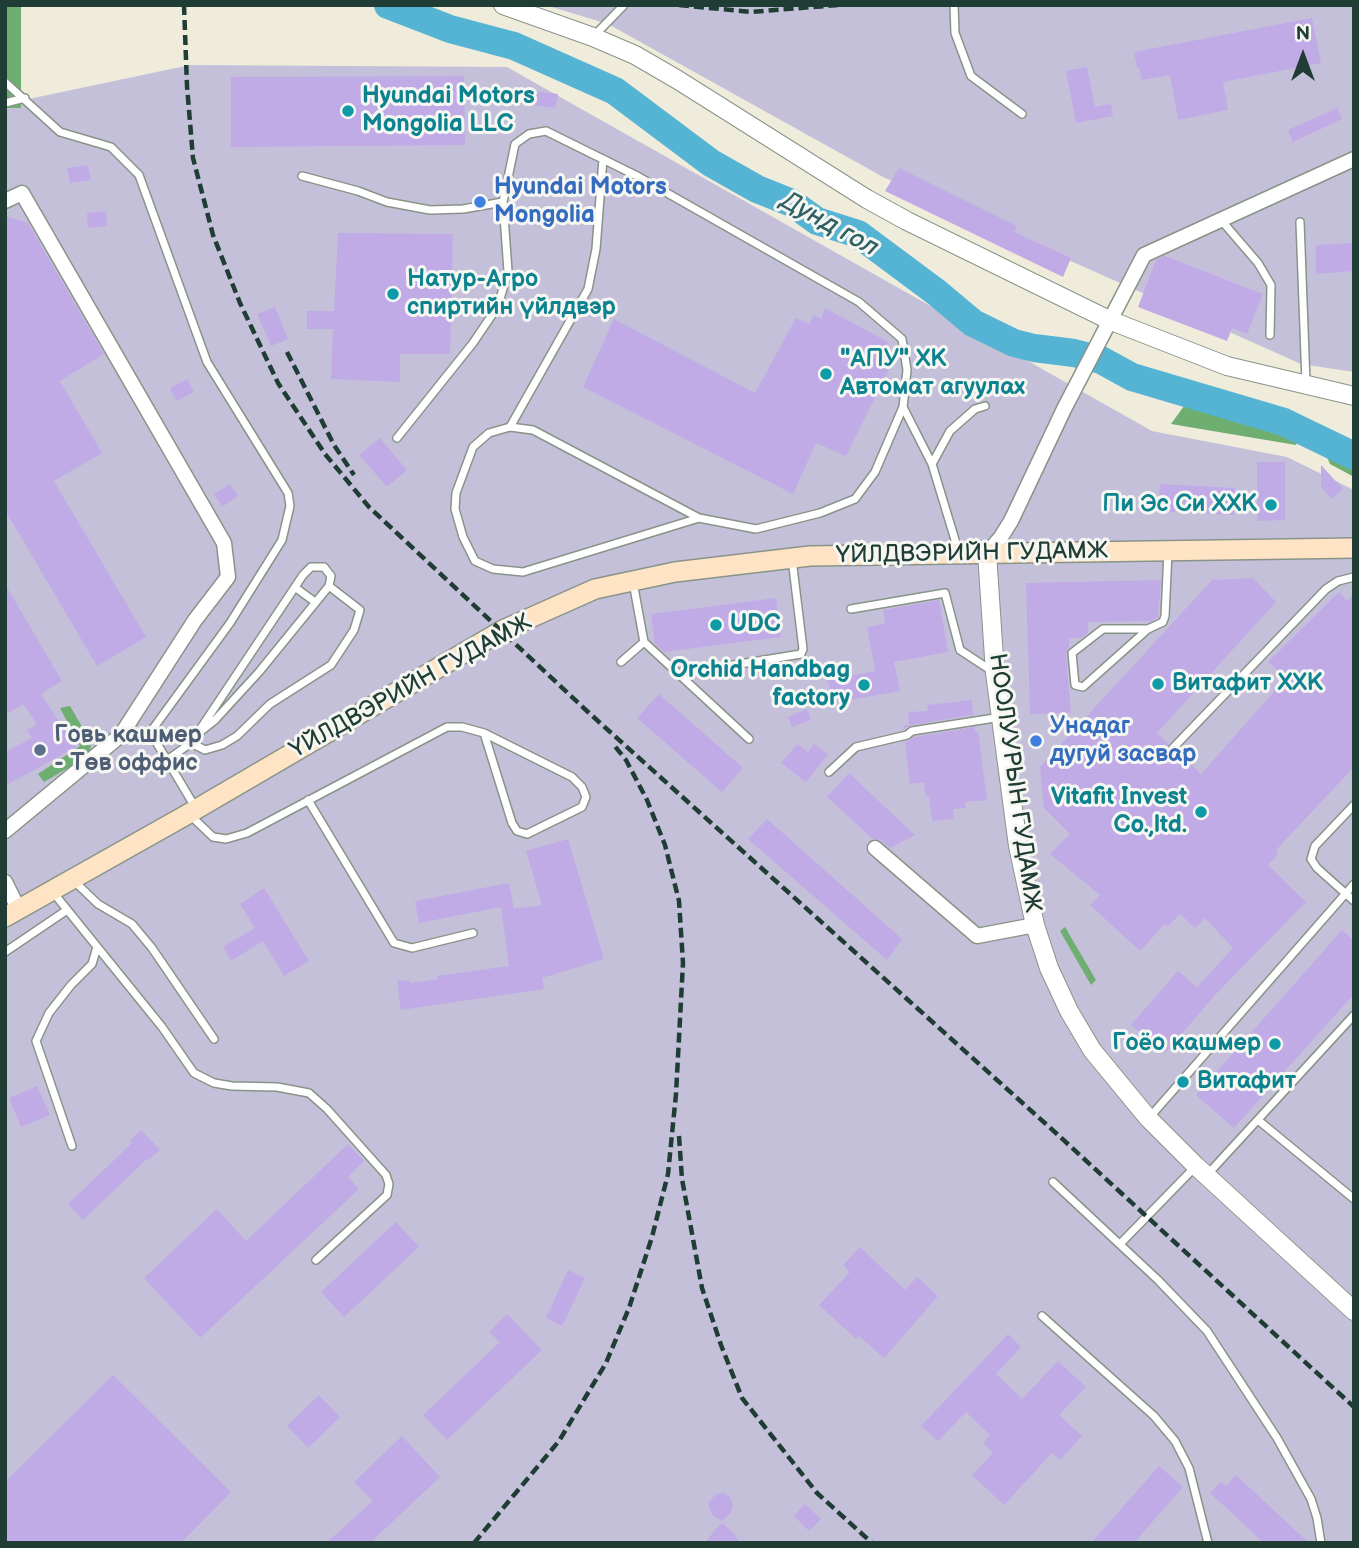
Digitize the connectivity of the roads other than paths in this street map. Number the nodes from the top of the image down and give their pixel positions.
1 (503, 5) edge
2 (624, 5) edge
3 (954, 5) edge
4 (593, 37) junction
5 (5, 82) edge
6 (25, 98) junction
7 (5, 103) edge
8 (1023, 114) dead end
9 (603, 159) junction
10 (1354, 159) edge
11 (302, 176) dead end
12 (5, 201) edge
13 (503, 202) junction
14 (1221, 220) junction
15 (1300, 222) dead end
16 (1107, 325) junction
17 (1270, 335) dead end
18 (1307, 386) junction
19 (1354, 396) edge
20 (985, 406) dead end
21 (903, 407) junction
22 (510, 427) junction
23 (397, 438) dead end
24 (933, 464) junction
25 (699, 518) junction
26 (1354, 548) edge
27 (1168, 552) junction
28 (987, 553) junction
29 (959, 554) junction
30 (792, 558) junction
31 (1354, 577) edge
32 (633, 581) junction
33 (329, 586) junction
34 (296, 588) junction
35 (315, 603) junction
36 (851, 609) dead end
37 (1148, 629) junction
38 (644, 642) junction
39 (621, 662) dead end
40 (715, 668) dead end
41 (995, 673) junction
42 (1002, 717) junction
43 (484, 733) junction
44 (194, 739) junction
45 (749, 739) dead end
46 (1173, 748) dead end
47 (167, 760) junction
48 (830, 772) dead end
49 (308, 800) junction
50 (1354, 805) edge
51 (192, 811) junction
52 (5, 831) edge
53 (875, 848) dead end
54 (72, 880) junction
55 (5, 882) edge
56 (1354, 884) edge
57 (52, 891) junction
58 (1346, 893) junction
59 (1354, 901) edge
60 (67, 910) junction
61 (12, 912) edge
62 (1035, 925) junction
63 (473, 933) dead end
64 (97, 947) junction
65 (5, 952) edge
66 (1354, 1015) edge
67 (214, 1039) dead end
68 (1148, 1118) junction
69 (1258, 1120) junction
70 (72, 1146) dead end
71 (1202, 1171) junction
72 (1053, 1182) dead end
73 (1354, 1199) edge
74 (1120, 1244) junction
75 (316, 1261) dead end
76 (1354, 1311) edge
77 (1042, 1316) dead end
78 (1208, 1543) edge
79 (1321, 1543) edge

1 - 4 street
2 - 4 lane
3 - 8 lane
4 - 16 street
5 - 6 lane
6 - 7 lane
6 - 47 lane
9 - 13 lane
9 - 21 lane
9 - 22 lane
10 - 14 street
11 - 13 lane
12 - 52 street
13 - 23 lane
14 - 16 street
14 - 17 lane
15 - 18 lane
16 - 18 street
16 - 28 street
18 - 19 street
20 - 24 lane
21 - 24 lane
21 - 25 lane
22 - 25 lane
22 - 25 lane
24 - 29 lane
26 - 27 main road, YЙЛДВЭРИЙН ГУДАМЖ
27 - 28 main road, YЙЛДВЭРИЙН ГУДАМЖ
27 - 37 lane
28 - 29 main road, YЙЛДВЭРИЙН ГУДАМЖ
28 - 41 street, НООЛУУРЫН ГУДАМЖ
29 - 30 main road, YЙЛДВЭРИЙН ГУДАМЖ
30 - 32 main road, YЙЛДВЭРИЙН ГУДАМЖ
30 - 40 lane
31 - 46 lane
32 - 38 lane
32 - 51 main road, YЙЛДВЭРИЙН ГУДАМЖ
33 - 34 lane
33 - 35 lane
33 - 44 lane
34 - 35 lane
34 - 44 lane
35 - 44 lane
36 - 41 lane
37 - 37 lane
38 - 39 lane
38 - 45 lane
41 - 42 street, НООЛУУРЫН ГУДАМЖ
42 - 48 lane
42 - 62 street, НООЛУУРЫН ГУДАМЖ
43 - 43 lane
43 - 49 lane
44 - 47 lane
47 - 51 lane
49 - 51 lane
49 - 63 lane
50 - 58 lane
51 - 54 main road, YЙЛДВЭРИЙН ГУДАМЖ
53 - 62 street
54 - 57 main road, YЙЛДВЭРИЙН ГУДАМЖ
54 - 67 lane
55 - 61 street
56 - 58 lane
57 - 60 lane
57 - 61 main road, YЙЛДВЭРИЙН ГУДАМЖ
58 - 59 lane
58 - 68 lane
60 - 64 lane
60 - 65 lane
62 - 68 street, НООЛУУРЫН ГУДАМЖ
64 - 70 lane
64 - 75 lane
66 - 69 lane
68 - 71 street, НООЛУУРЫН ГУДАМЖ
69 - 71 lane
69 - 73 lane
71 - 74 lane
71 - 76 street, НООЛУУРЫН ГУДАМЖ
72 - 74 lane
74 - 79 lane
77 - 78 lane

